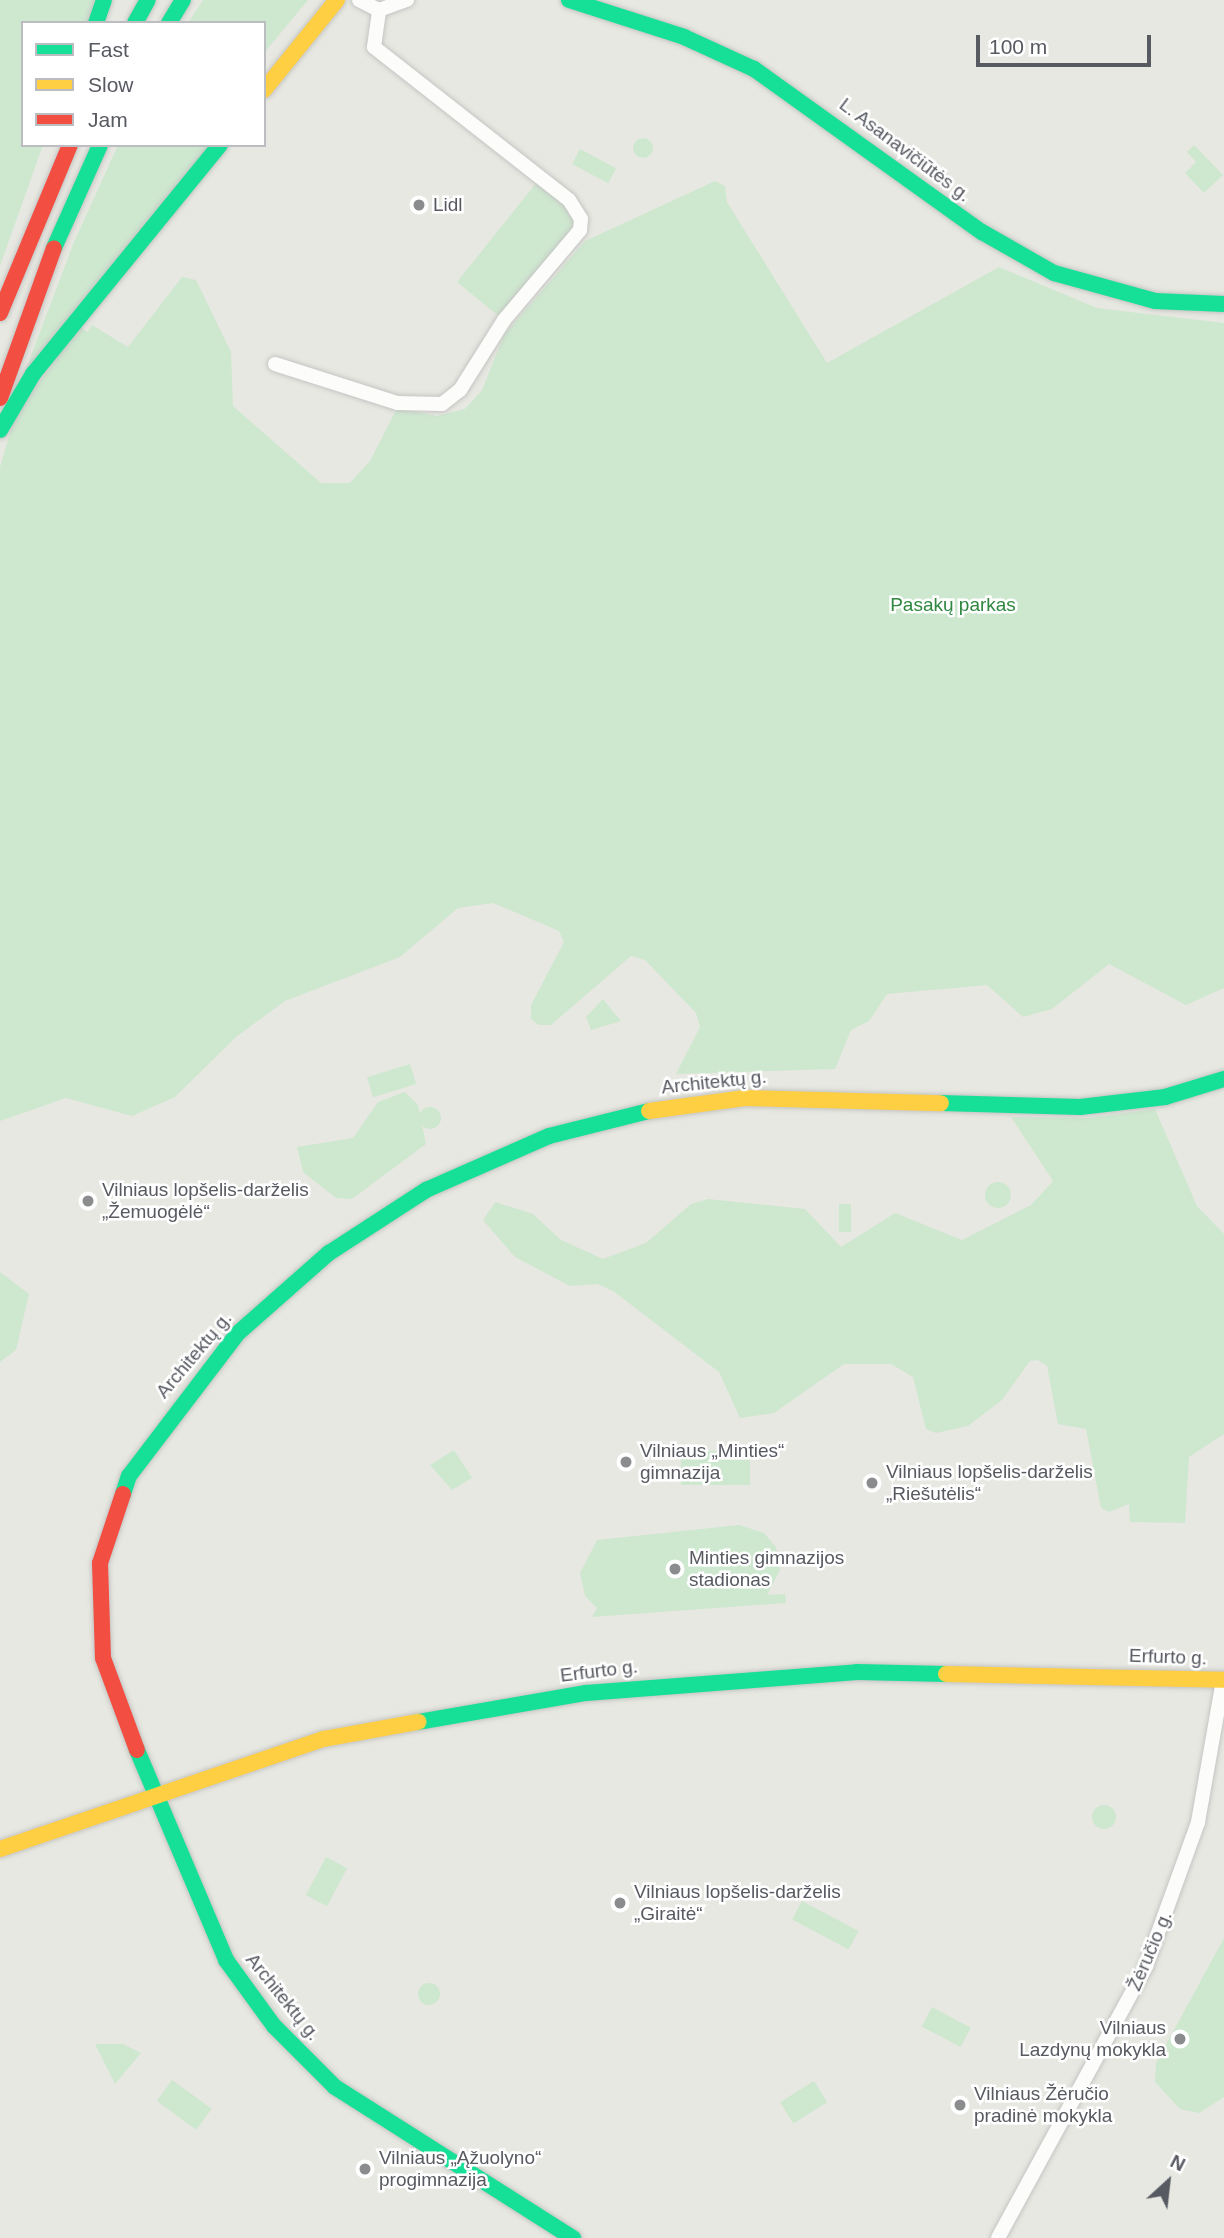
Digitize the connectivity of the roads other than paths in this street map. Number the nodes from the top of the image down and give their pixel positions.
1 (104, 0) edge
2 (148, 0) edge
3 (183, 0) edge
4 (316, 0) edge
5 (337, 0) edge
6 (359, 0) edge
7 (407, 0) edge
8 (569, 0) edge
9 (379, 10) junction
10 (97, 21) edge
11 (136, 21) edge
12 (170, 21) edge
13 (266, 62) edge
14 (266, 88) edge
15 (53, 147) edge
16 (69, 147) edge
17 (99, 147) edge
18 (218, 147) edge
19 (32, 231) junction
20 (1224, 304) edge
21 (0, 313) edge
22 (275, 364) dead end
23 (0, 398) edge
24 (0, 430) edge
25 (1224, 1079) edge
26 (1223, 1680) edge
27 (153, 1795) junction
28 (0, 1849) edge
29 (573, 2238) edge
30 (998, 2238) edge

1 - 10 main road
2 - 11 main road
3 - 12 main road
4 - 13 main road
5 - 14 main road
6 - 9 street
7 - 9 street
8 - 20 main road, L. Asanavičiūtės g.
9 - 22 street
15 - 19 main road
16 - 19 main road
17 - 23 main road
18 - 24 main road
19 - 21 main road
25 - 27 main road, Architektų g.
26 - 27 main road, Erfurto g.
26 - 30 street, Žėručio g.
27 - 28 main road, Erfurto g.
27 - 29 main road, Architektų g.

